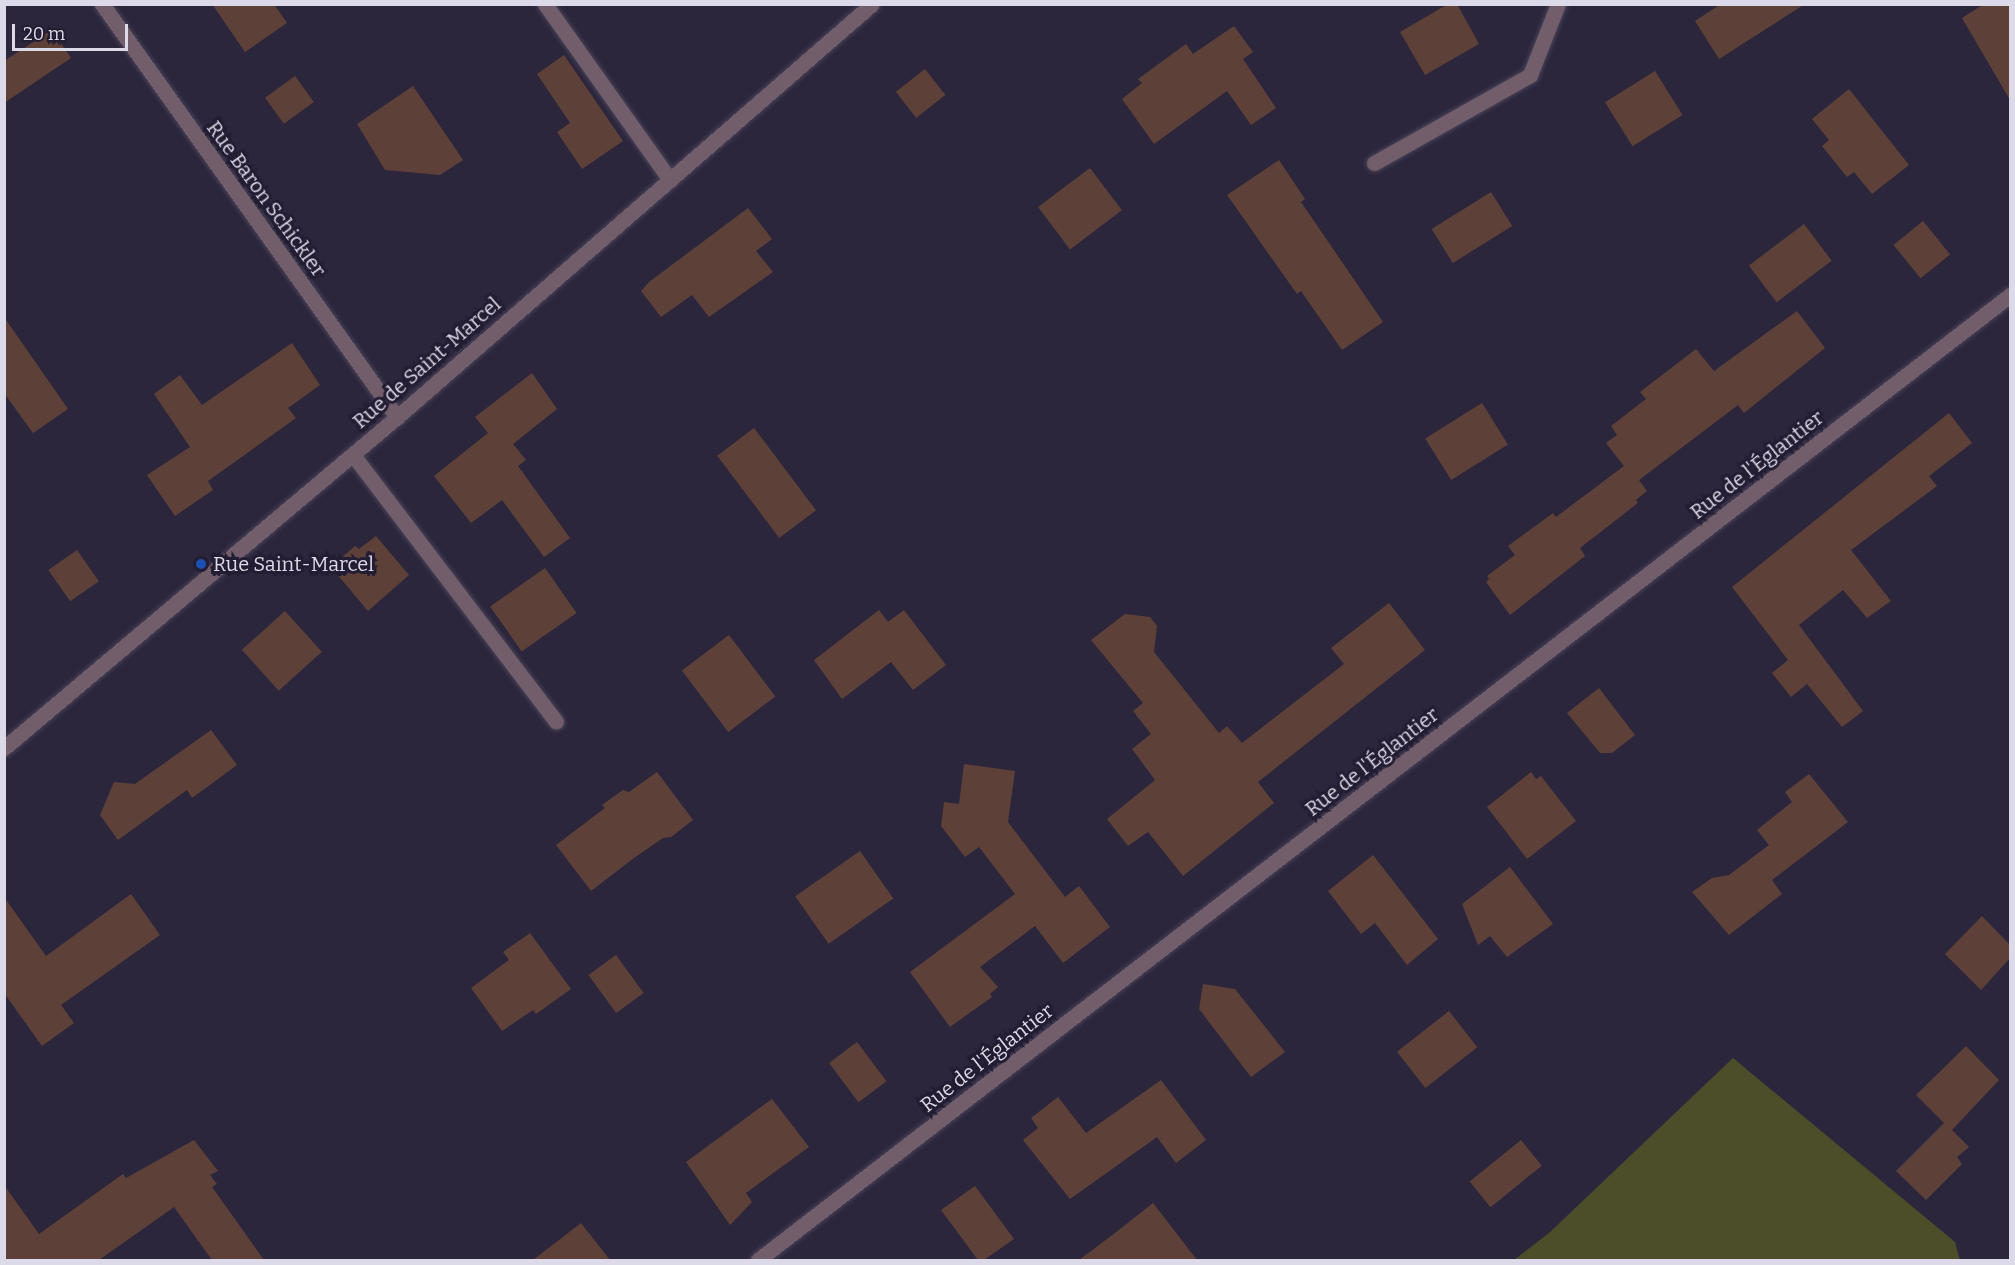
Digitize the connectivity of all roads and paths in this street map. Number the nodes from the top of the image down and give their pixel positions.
1 (102, 4) edge
2 (545, 4) edge
3 (872, 4) edge
4 (1558, 4) edge
5 (1374, 163) dead end
6 (670, 180) junction
7 (2010, 296) edge
8 (397, 417) junction
9 (353, 454) junction
10 (556, 721) dead end
11 (4, 748) edge
12 (758, 1260) edge

1 - 8 street, Rue Baron Schickler
2 - 6 street
3 - 6 street, Rue de Saint-Marcel
4 - 5 street
6 - 8 street, Rue de Saint-Marcel
7 - 12 street, Rue de l'Églantier
8 - 9 street, Rue de Saint-Marcel
9 - 10 street
9 - 11 street, Rue de Saint-Marcel

